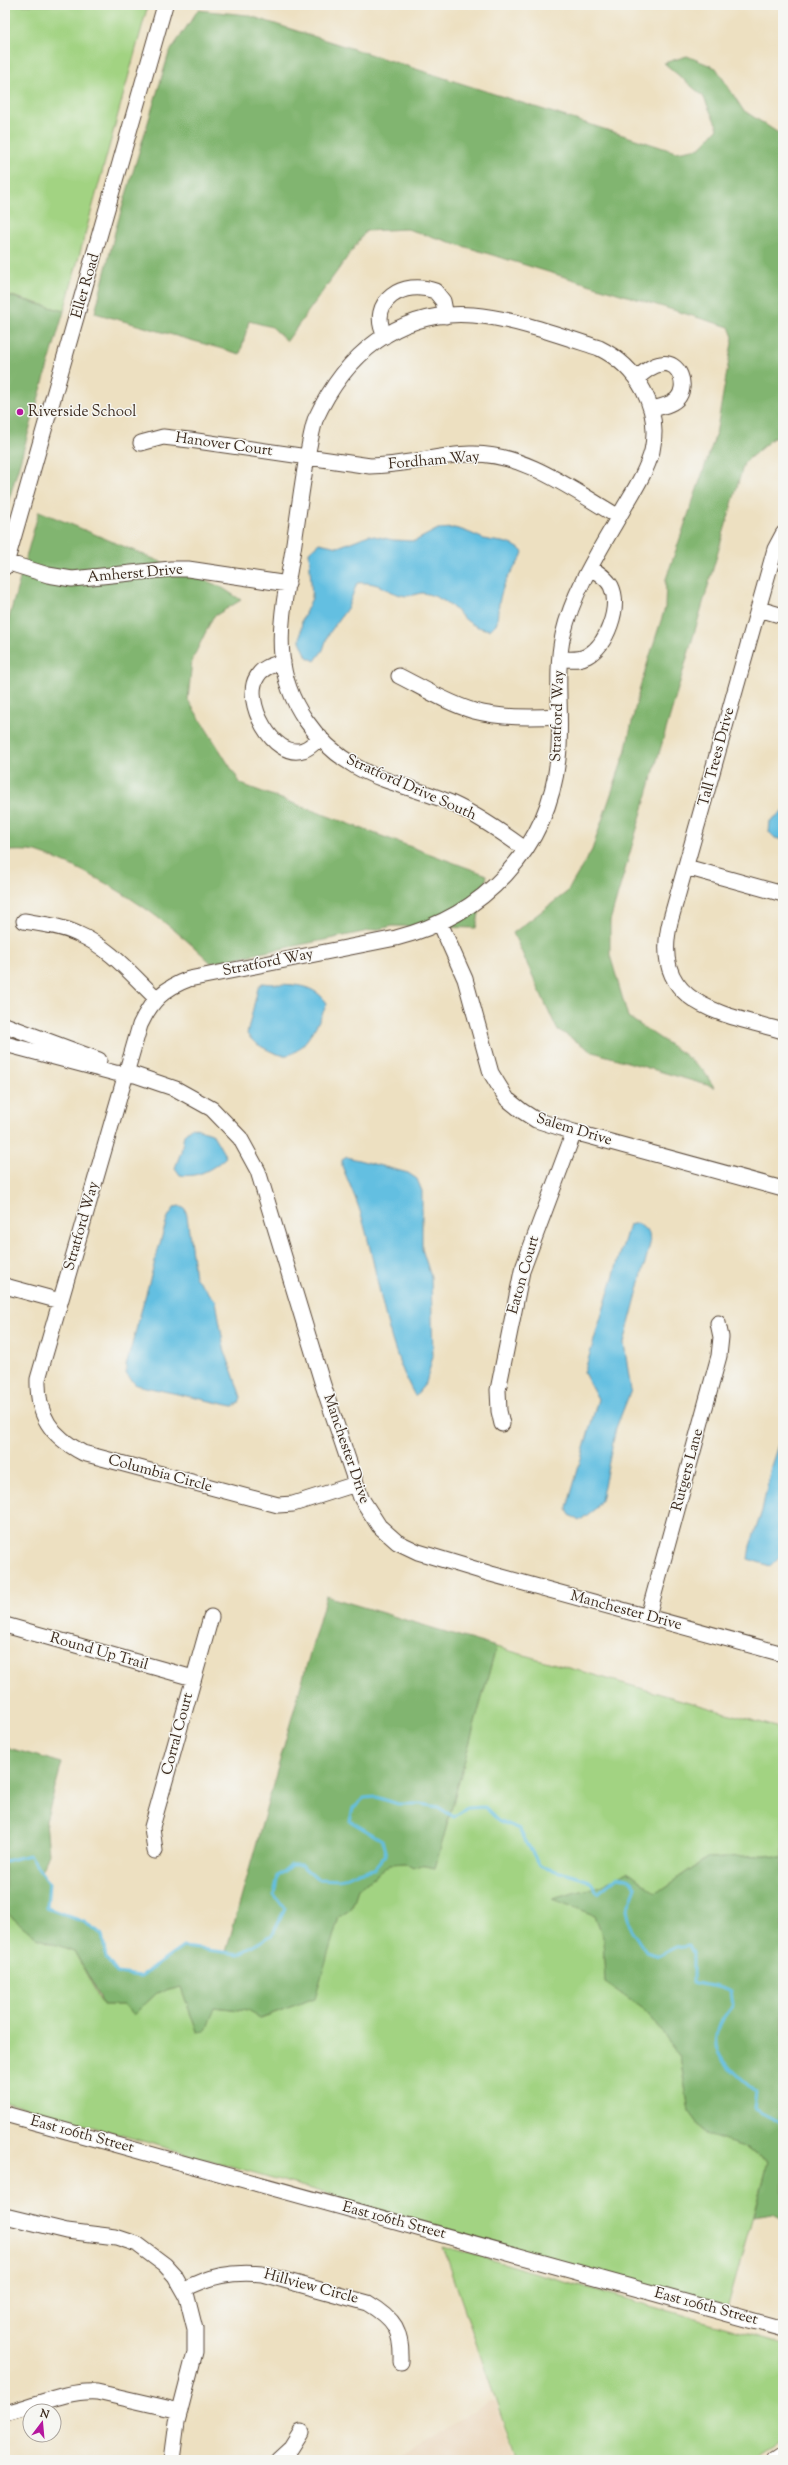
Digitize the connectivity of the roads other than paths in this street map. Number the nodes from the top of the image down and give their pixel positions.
1 (165, 5) edge
2 (446, 316) junction
3 (385, 336) junction
4 (637, 378) junction
5 (651, 409) junction
6 (141, 443) dead end
7 (307, 457) junction
8 (619, 517) junction
9 (783, 534) edge
10 (6, 564) edge
11 (591, 568) junction
12 (288, 584) junction
13 (759, 609) junction
14 (783, 616) edge
15 (560, 659) junction
16 (283, 662) junction
17 (399, 676) dead end
18 (559, 716) junction
19 (320, 737) junction
20 (525, 849) junction
21 (686, 867) junction
22 (783, 894) edge
23 (24, 921) dead end
24 (440, 923) junction
25 (156, 998) junction
26 (5, 1025) edge
27 (783, 1031) edge
28 (5, 1044) edge
29 (127, 1073) junction
30 (574, 1132) junction
31 (783, 1189) edge
32 (5, 1286) edge
33 (60, 1302) junction
34 (718, 1323) dead end
35 (46, 1350) joint
36 (502, 1424) dead end
37 (356, 1484) junction
38 (648, 1616) junction
39 (211, 1617) dead end
40 (5, 1625) edge
41 (783, 1654) edge
42 (193, 1678) junction
43 (155, 1852) dead end
44 (5, 2114) edge
45 (5, 2216) edge
46 (182, 2290) junction
47 (783, 2329) edge
48 (401, 2362) dead end
49 (180, 2411) junction
50 (5, 2413) edge
51 (301, 2432) dead end
52 (783, 2456) edge
53 (172, 2460) edge
54 (278, 2460) edge
55 (777, 2460) edge

1 - 10 street, Eller Road
2 - 3 street, Stratford Drive South
2 - 3 street
2 - 4 street, Stratford Drive South
3 - 7 street, Stratford Drive South
4 - 5 street
4 - 5 street
5 - 8 street, Stratford Way
6 - 7 street, Hanover Court
7 - 8 street, Fordham Way
7 - 12 street, Stratford Drive South
8 - 11 street, Stratford Way
9 - 13 street, Tall Trees Drive
10 - 12 street, Amherst Drive
11 - 15 street, Stratford Way
11 - 15 street, Stratford Way
12 - 16 street, Stratford Drive South
13 - 14 street
13 - 21 street, Tall Trees Drive
15 - 18 street, Stratford Way
16 - 19 street, Stratford Drive South
16 - 19 street
17 - 18 street
18 - 20 street, Stratford Way
19 - 20 street, Stratford Drive South
20 - 24 street, Stratford Way
21 - 22 street
21 - 27 street, Tall Trees Drive
23 - 25 street
24 - 25 street, Stratford Way
24 - 30 street, Salem Drive
25 - 29 street, Stratford Way
26 - 29 street, Manchester Drive
28 - 29 street, Manchester Drive
29 - 33 street, Stratford Way
29 - 37 street, Manchester Drive
30 - 31 street, Salem Drive
30 - 36 street, Eaton Court
32 - 33 street
33 - 35 street, Stratford Way
34 - 38 street, Rutgers Lane
35 - 37 street, Columbia Circle
37 - 38 street, Manchester Drive
38 - 41 street, Manchester Drive
39 - 42 street, Corral Court
40 - 42 street, Round Up Trail
42 - 43 street, Corral Court
44 - 47 street, East 106th Street
45 - 46 street
46 - 48 street, Hillview Circle
46 - 49 street
49 - 50 street
49 - 53 street
51 - 54 street
52 - 55 main road

